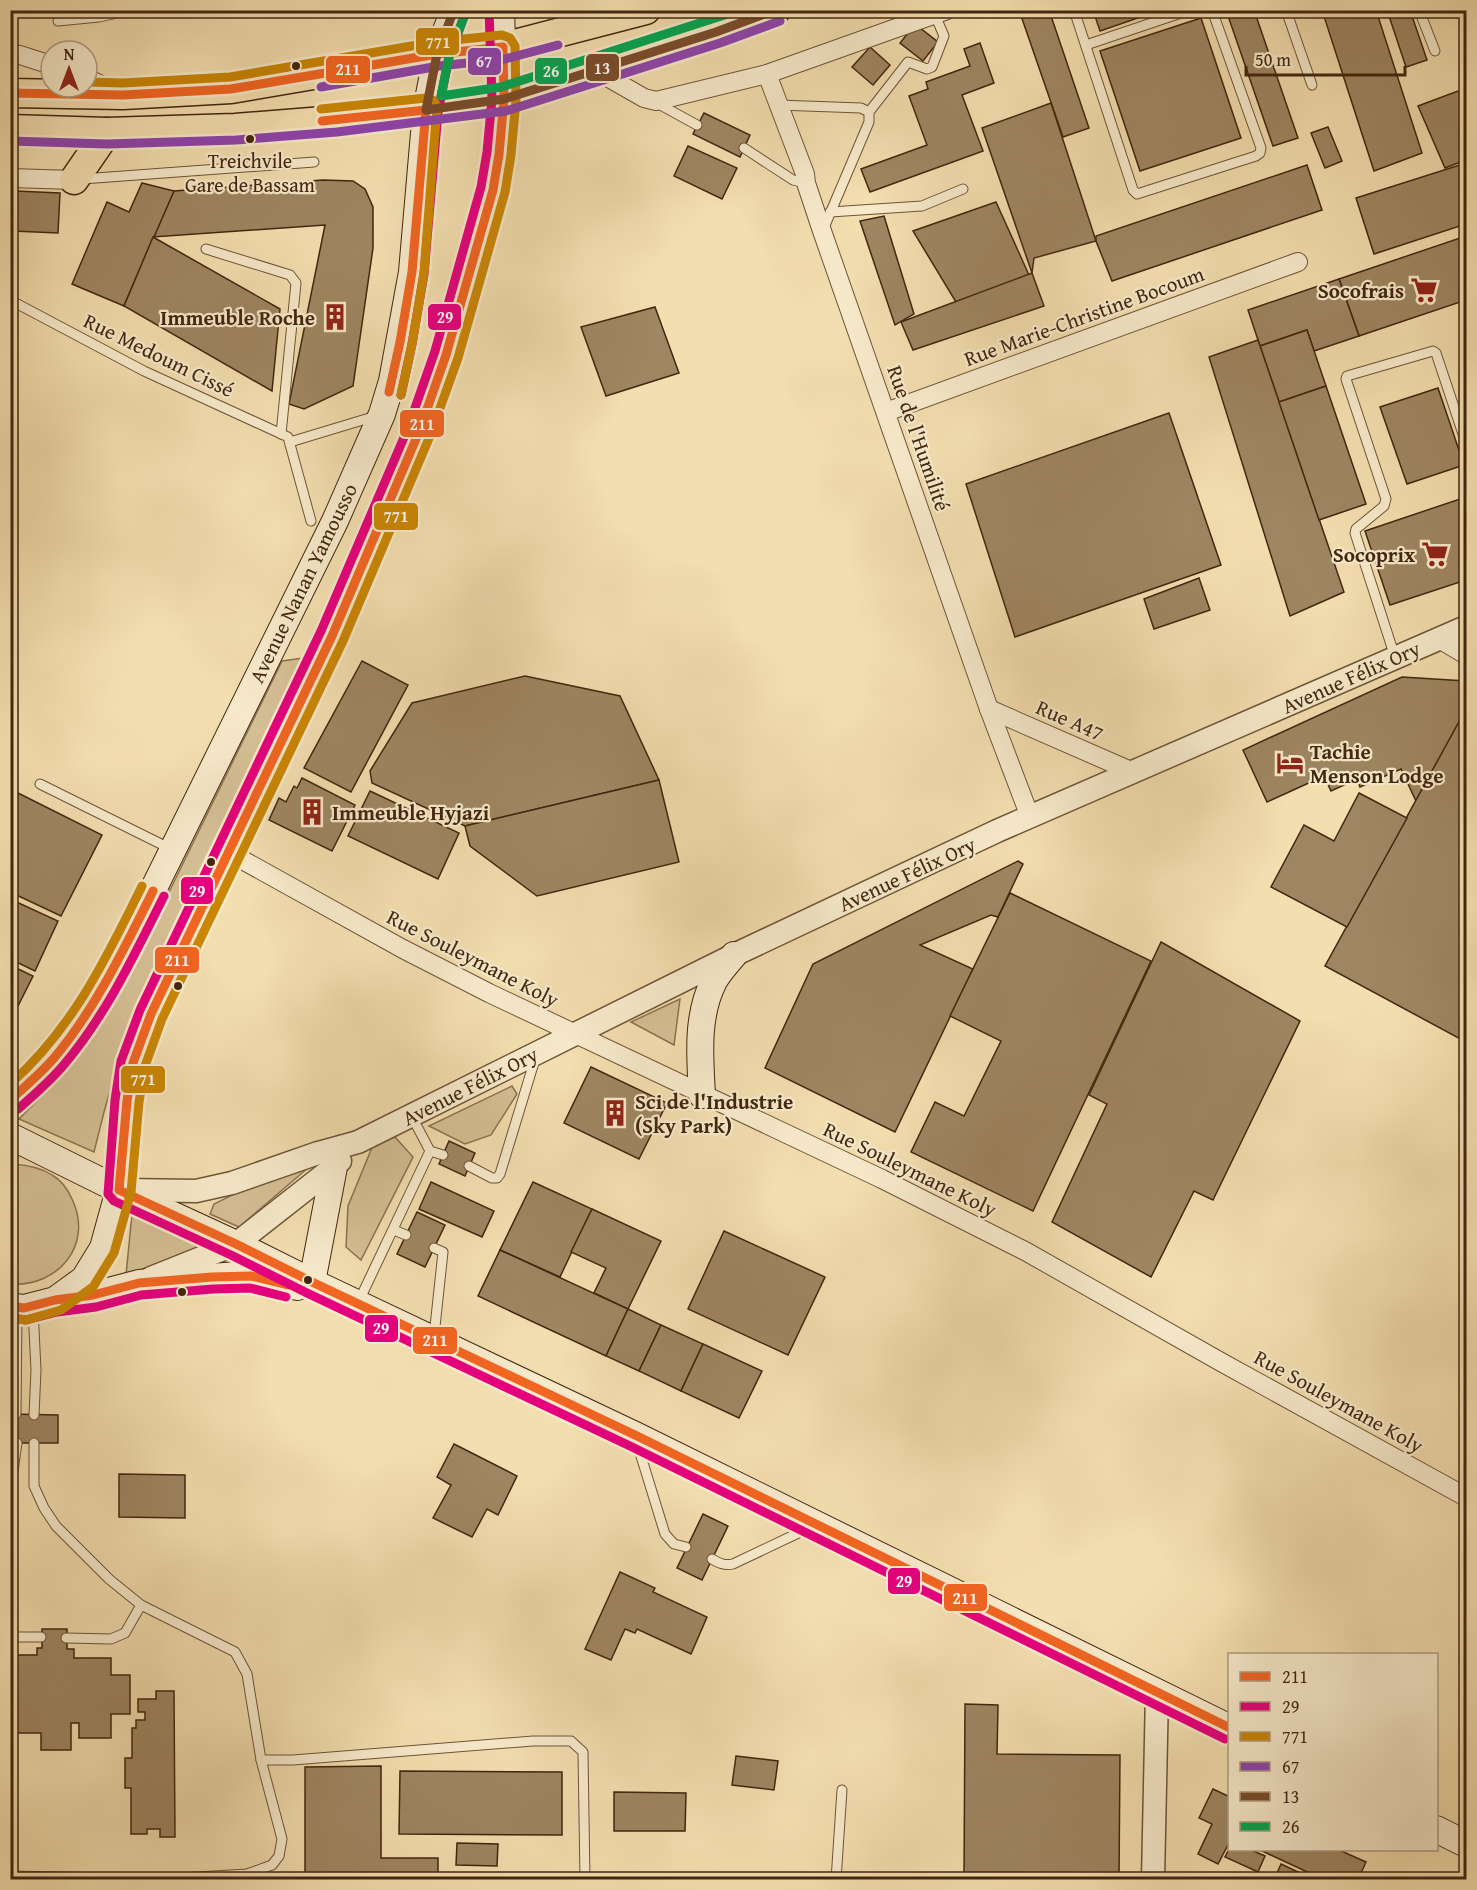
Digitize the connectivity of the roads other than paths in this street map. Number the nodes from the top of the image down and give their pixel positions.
1 (131, 10) edge
2 (454, 10) edge
3 (501, 10) edge
4 (645, 10) edge
5 (776, 10) edge
6 (1074, 10) edge
7 (1190, 10) edge
8 (1212, 10) edge
9 (1286, 10) edge
10 (1419, 10) edge
11 (941, 13) edge
12 (99, 14) edge
13 (58, 21) dead end
14 (1086, 45) junction
15 (503, 46) junction
16 (1435, 51) dead end
17 (10, 53) edge
18 (437, 54) junction
19 (39, 61) edge
20 (595, 70) junction
21 (767, 74) junction
22 (99, 84) edge
23 (1312, 85) dead end
24 (10, 93) edge
25 (123, 95) junction
26 (504, 99) junction
27 (652, 101) junction
28 (778, 105) junction
29 (426, 111) junction
30 (868, 112) junction
31 (697, 125) dead end
32 (10, 129) edge
33 (107, 132) junction
34 (744, 148) dead end
35 (314, 162) dead end
36 (10, 178) edge
37 (74, 180) junction
38 (806, 183) junction
39 (963, 189) dead end
40 (830, 212) junction
41 (822, 231) junction
42 (206, 249) dead end
43 (1298, 262) dead end
44 (10, 300) edge
45 (886, 412) junction
46 (1462, 413) edge
47 (382, 414) junction
48 (281, 434) junction
49 (290, 442) junction
50 (1467, 443) edge
51 (311, 521) dead end
52 (1467, 627) edge
53 (1439, 639) junction
54 (1467, 655) edge
55 (1396, 658) junction
56 (989, 709) junction
57 (1133, 772) junction
58 (40, 784) dead end
59 (1030, 817) junction
60 (173, 850) junction
61 (228, 852) junction
62 (734, 955) junction
63 (573, 1034) junction
64 (538, 1052) junction
65 (702, 1095) junction
66 (10, 1100) edge
67 (411, 1115) junction
68 (10, 1136) edge
69 (358, 1142) junction
70 (430, 1151) junction
71 (443, 1155) dead end
72 (469, 1166) dead end
73 (334, 1167) junction
74 (119, 1190) junction
75 (394, 1230) junction
76 (406, 1235) dead end
77 (236, 1244) junction
78 (434, 1248) dead end
79 (312, 1282) junction
80 (139, 1283) junction
81 (358, 1304) junction
82 (29, 1305) edge
83 (433, 1340) junction
84 (16, 1414) dead end
85 (34, 1414) dead end
86 (635, 1435) junction
87 (16, 1443) dead end
88 (34, 1443) dead end
89 (10, 1492) edge
90 (1467, 1497) edge
91 (816, 1524) junction
92 (686, 1547) dead end
93 (712, 1559) dead end
94 (141, 1605) junction
95 (10, 1637) edge
96 (41, 1637) dead end
97 (66, 1638) dead end
98 (1157, 1692) junction
99 (1228, 1727) edge
100 (261, 1760) junction
101 (842, 1790) dead end
102 (1438, 1830) edge
103 (1467, 1844) edge
104 (10, 1876) edge
105 (164, 1879) edge
106 (585, 1880) edge
107 (836, 1880) edge
108 (1153, 1880) edge

1 - 12 lane
2 - 18 main road, Avenue Nanan Yamousso
3 - 15 main road, Avenue Nanan Yamousso
4 - 15 main road
5 - 20 main road
6 - 14 lane
7 - 14 lane
8 - 14 lane
9 - 23 lane
10 - 16 lane
11 - 21 street
11 - 30 lane
12 - 13 lane
15 - 18 main road
15 - 26 main road, Avenue Nanan Yamousso
17 - 19 street
18 - 25 main road
18 - 29 main road, Avenue Nanan Yamousso
20 - 26 main road
20 - 27 street
21 - 27 street
21 - 28 street, Rue de l'Humilité
22 - 25 street
24 - 25 main road
26 - 29 main road
26 - 61 main road, Avenue Nanan Yamousso
27 - 31 lane
28 - 30 lane
28 - 38 street, Rue de l'Humilité
29 - 33 main road
29 - 47 main road, Avenue Nanan Yamousso
30 - 40 lane
32 - 33 main road
33 - 37 main road
34 - 38 lane
35 - 37 lane
36 - 37 street
38 - 41 street, Rue de l'Humilité
39 - 40 lane
40 - 41 lane
41 - 45 street, Rue de l'Humilité
42 - 48 lane
43 - 45 street, Rue Marie-Christine Bocoum
44 - 48 lane, Rue Medoum Cissé
45 - 56 street, Rue de l'Humilité
46 - 50 lane
46 - 55 lane
47 - 49 lane
47 - 60 main road, Avenue Nanan Yamousso
48 - 49 lane, Rue Medoum Cissé
49 - 51 lane
52 - 53 street, Avenue Félix Ory
53 - 54 street
53 - 55 street, Avenue Félix Ory
55 - 57 street, Avenue Félix Ory
56 - 57 street, Rue A47
56 - 59 street, Rue de l'Humilité
57 - 59 street, Avenue Félix Ory
58 - 60 lane
59 - 62 street, Avenue Félix Ory
60 - 66 main road, Avenue Nanan Yamousso
61 - 63 street, Rue Souleymane Koly
61 - 74 main road, Avenue Nanan Yamousso
62 - 63 street, Avenue Félix Ory
62 - 65 main road
63 - 64 street, Avenue Félix Ory
63 - 65 street, Rue Souleymane Koly
64 - 67 street, Avenue Félix Ory
64 - 72 lane
65 - 90 street, Rue Souleymane Koly
67 - 69 street, Avenue Félix Ory
67 - 70 lane
68 - 74 main road
69 - 73 street, Avenue Félix Ory
69 - 74 street, Avenue Félix Ory
70 - 71 lane
70 - 75 lane
73 - 77 street, Avenue Félix Ory
73 - 79 main road
74 - 77 main road
74 - 82 main road, Avenue Nanan Yamousso
75 - 76 lane
75 - 81 lane
77 - 79 main road
77 - 80 street, Avenue Félix Ory
78 - 83 lane
79 - 81 main road
80 - 81 main road
80 - 82 main road
81 - 83 main road
82 - 84 lane
82 - 85 lane
83 - 86 main road
86 - 91 main road
86 - 92 lane
87 - 89 lane
88 - 94 lane
91 - 93 lane
91 - 98 main road
94 - 97 lane
94 - 100 lane
95 - 96 lane
98 - 99 main road
98 - 108 street
100 - 105 lane
100 - 106 lane
101 - 107 lane
102 - 103 main road
104 - 105 lane

